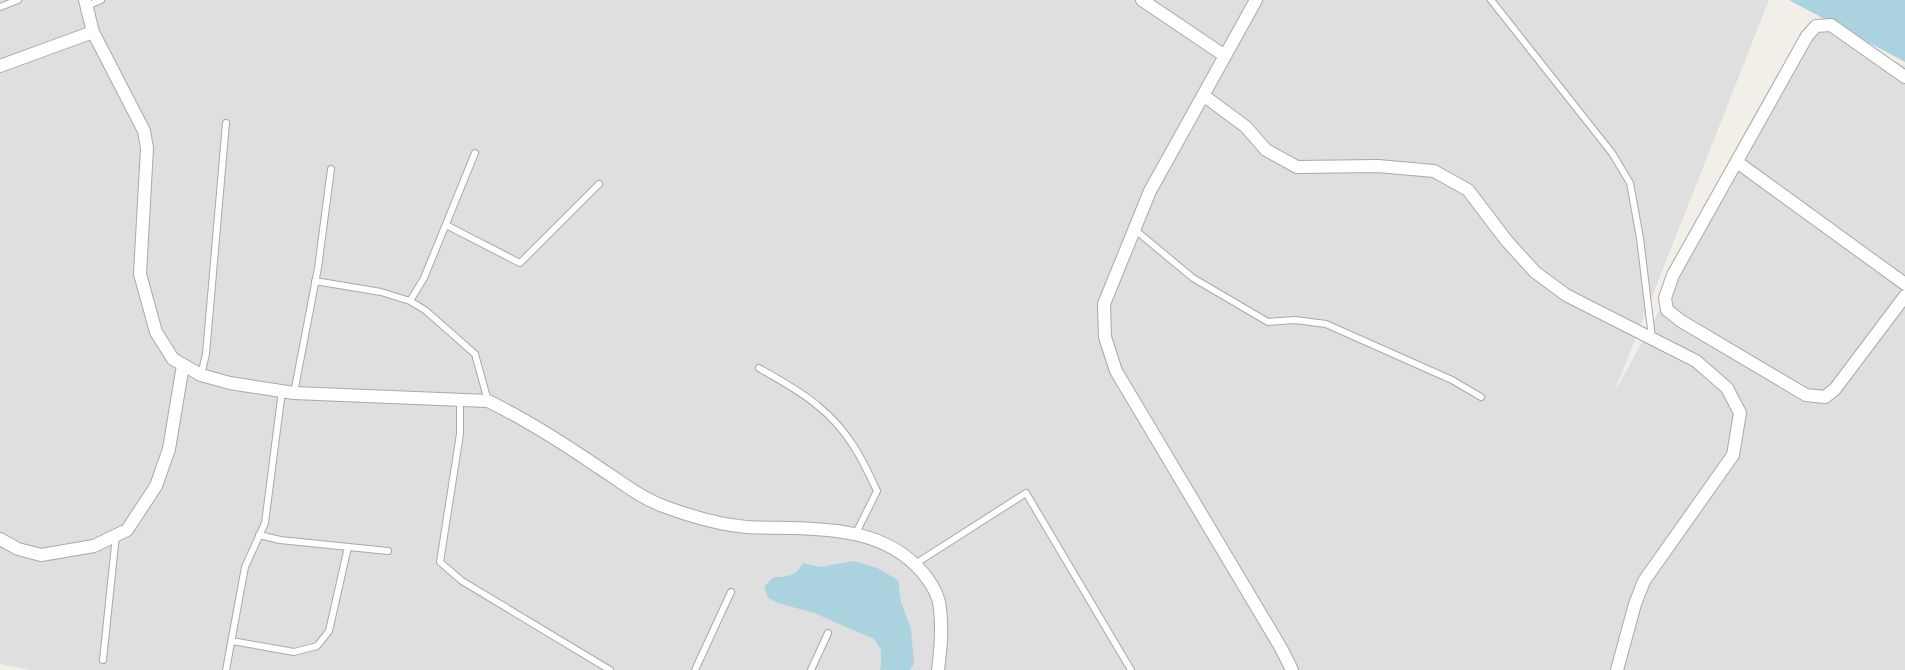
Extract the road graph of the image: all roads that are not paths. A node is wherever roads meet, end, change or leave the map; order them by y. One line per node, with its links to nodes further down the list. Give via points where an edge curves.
1 (18, 0): 7 (lane)
2 (101, 0): 6 (lane)
3 (1142, 0): 9 (street)
4 (1256, 0): 9 (street)
5 (1492, 0): 24 (lane, via 1612,153 1630,183)
6 (86, 3): 8 (street)
7 (0, 7)
8 (93, 32): 10 (street); 25 (street, via 144,131 147,148 140,274 156,332 173,360)
9 (1225, 56): 12 (street)
10 (0, 66)
11 (1905, 76): 15 (street, via 1831,25 1816,26 1807,36)
12 (1203, 95): 19 (street, via 1150,191); 24 (street, via 1246,127 1266,150 1297,167 1378,166 1434,172 1460,185 1468,190 1535,272 1566,295)
13 (226, 123): 27 (lane)
14 (475, 153): 18 (lane)
15 (1736, 162): 21 (street); 22 (street, via 1673,275 1665,298 1667,310 1681,322 1806,395 1825,397 1835,389)
16 (331, 169): 20 (lane)
17 (599, 184): 18 (lane, via 520,263)
18 (446, 225): 23 (lane, via 424,278)
19 (1134, 229): 29 (lane, via 1193,278 1268,322 1295,320 1326,324 1452,380); 49 (street, via 1104,304 1105,337 1116,371)
20 (316, 281): 23 (lane, via 381,292); 28 (lane)
21 (1905, 284)
22 (1905, 296)
23 (410, 301): 31 (lane, via 425,310 475,354)
24 (1652, 338): 50 (street, via 1696,361 1727,388 1740,413 1733,455 1644,581)
25 (183, 365): 27 (street); 33 (street, via 169,449 156,486 127,530)
26 (760, 368): 32 (lane, via 817,404 838,424 859,453 877,491)
27 (202, 375): 28 (street)
28 (288, 392): 30 (street); 34 (lane, via 265,522)
29 (1481, 398)
30 (460, 399): 31 (street); 44 (lane, via 460,434 440,562 462,581)
31 (488, 401): 32 (street, via 517,415 661,506 745,527 787,526)
32 (856, 533): 38 (street, via 892,547)
33 (116, 535): 35 (street, via 94,546 41,555); 42 (lane)
34 (259, 535): 36 (lane); 41 (lane, via 245,567)
35 (0, 540)
36 (348, 547): 37 (lane); 41 (lane, via 329,631 317,646 294,652)
37 (388, 551)
38 (915, 564): 47 (street, via 933,586 939,601 942,629); 48 (lane, via 1026,494)
39 (731, 592): 45 (lane)
40 (828, 633): 46 (lane)
41 (232, 641): 43 (lane)
42 (103, 660)
43 (226, 670)
44 (610, 670)
45 (695, 670)
46 (811, 670)
47 (938, 670)
48 (1130, 670)
49 (1292, 670)
50 (1617, 670)

